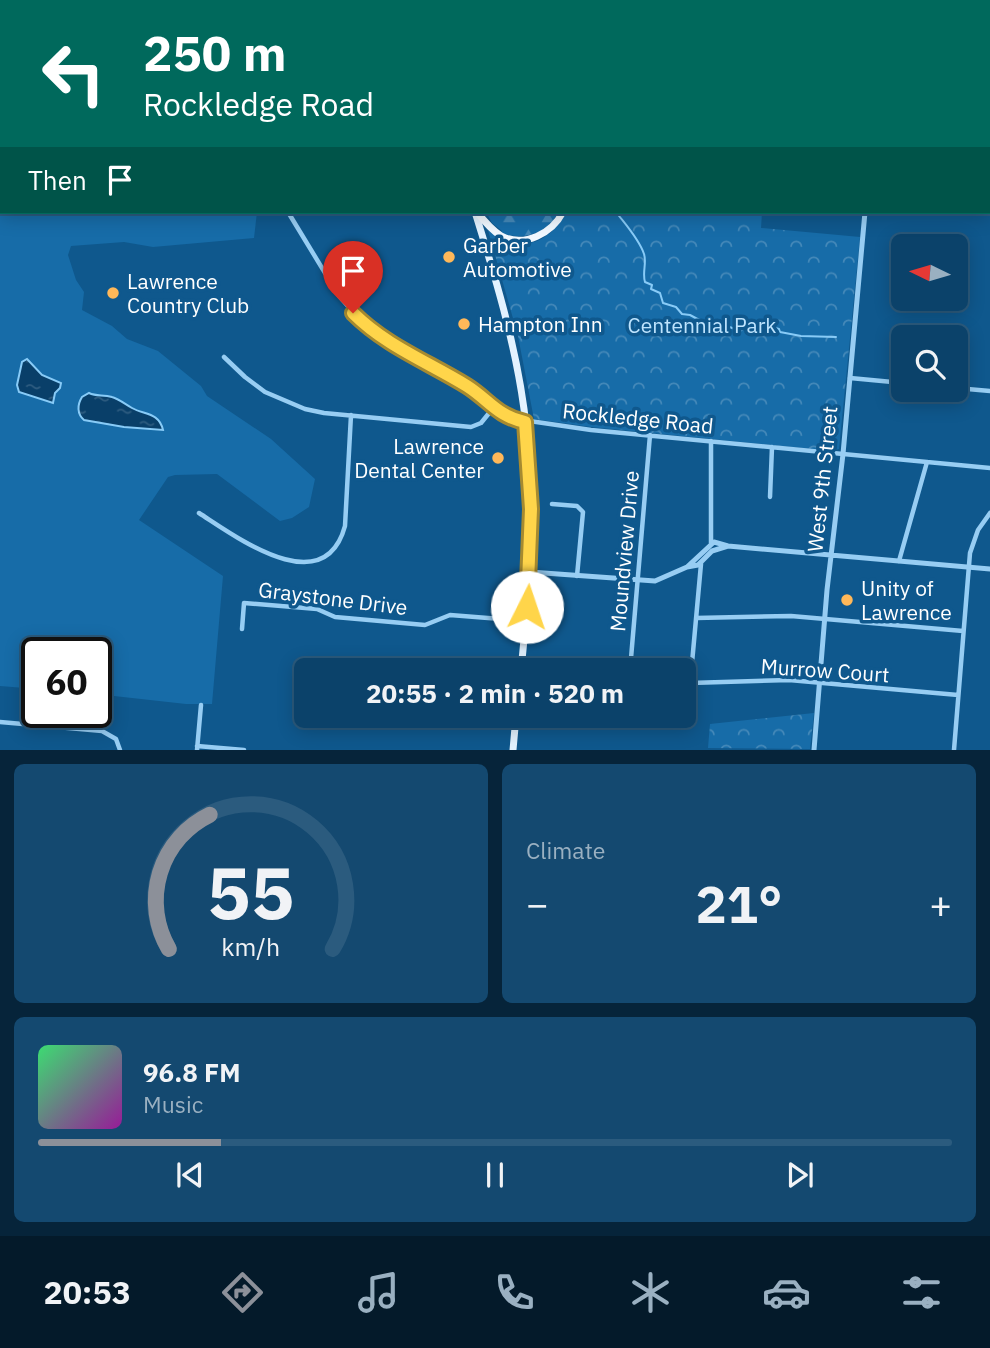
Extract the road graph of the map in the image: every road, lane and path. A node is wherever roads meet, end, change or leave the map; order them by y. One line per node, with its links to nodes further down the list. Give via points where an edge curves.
1 (289, 214): 11 (street, Rockledge Road, via 334,288 361,321)
2 (477, 214): 13 (main road, via 507,323)
3 (478, 214): 4 (highway, via 498,233 521,240 543,234)
4 (563, 214)
5 (865, 214): 7 (street, West 9th Street)
6 (224, 357): 12 (street, via 276,398 305,409)
7 (850, 378): 8 (street); 17 (street, West 9th Street)
8 (891, 382)
9 (968, 389): 10 (street)
10 (990, 391)
11 (494, 407): 12 (street, via 481,423 471,427); 13 (street, Rockledge Road, via 506,417)
12 (351, 415): 22 (street, via 345,526 338,543 327,553 308,561 276,558)
13 (525, 422): 14 (street, Rockledge Road); 32 (main road)
14 (650, 435): 15 (street, Rockledge Road); 34 (street, Moundview Drive)
15 (710, 441): 16 (street, Rockledge Road); 24 (street)
16 (772, 447): 17 (street, Rockledge Road); 20 (street)
17 (843, 454): 18 (street, Rockledge Road); 26 (street, West 9th Street)
18 (927, 462): 19 (street, Rockledge Road); 27 (street)
19 (990, 468)
20 (770, 497)
21 (552, 504): 33 (street, via 577,506 583,512)
22 (199, 513)
23 (990, 513): 30 (street, via 975,538)
24 (711, 543): 25 (street); 29 (street)
25 (728, 546): 26 (street); 28 (street, via 712,551)
26 (831, 555): 27 (street); 36 (street, West 9th Street)
27 (899, 561): 30 (street)
28 (701, 564): 29 (street); 35 (street)
29 (687, 567): 34 (street, via 655,581)
30 (969, 567): 31 (street); 39 (street)
31 (990, 569)
32 (530, 572): 33 (street); 37 (main road)
33 (577, 576): 34 (street)
34 (637, 581): 41 (street, Moundview Drive)
35 (696, 618): 36 (street); 42 (street)
36 (825, 619): 39 (street); 44 (street, West 9th Street)
37 (526, 621): 38 (street, Graystone Drive, via 450,615 425,625 244,603); 40 (main road)
38 (242, 629)
39 (963, 631): 45 (street)
40 (522, 658)
41 (631, 658)
42 (693, 658)
43 (696, 683): 44 (street, Murrow Court)
44 (819, 683): 45 (street, Murrow Court); 53 (street, West 9th Street)
45 (958, 695): 54 (street)
46 (201, 705): 49 (street)
47 (0, 722): 50 (street, via 102,731 116,739)
48 (515, 728): 52 (main road)
49 (197, 748): 51 (street)
50 (120, 750)
51 (244, 750)
52 (513, 750)
53 (814, 750)
54 (954, 750)

